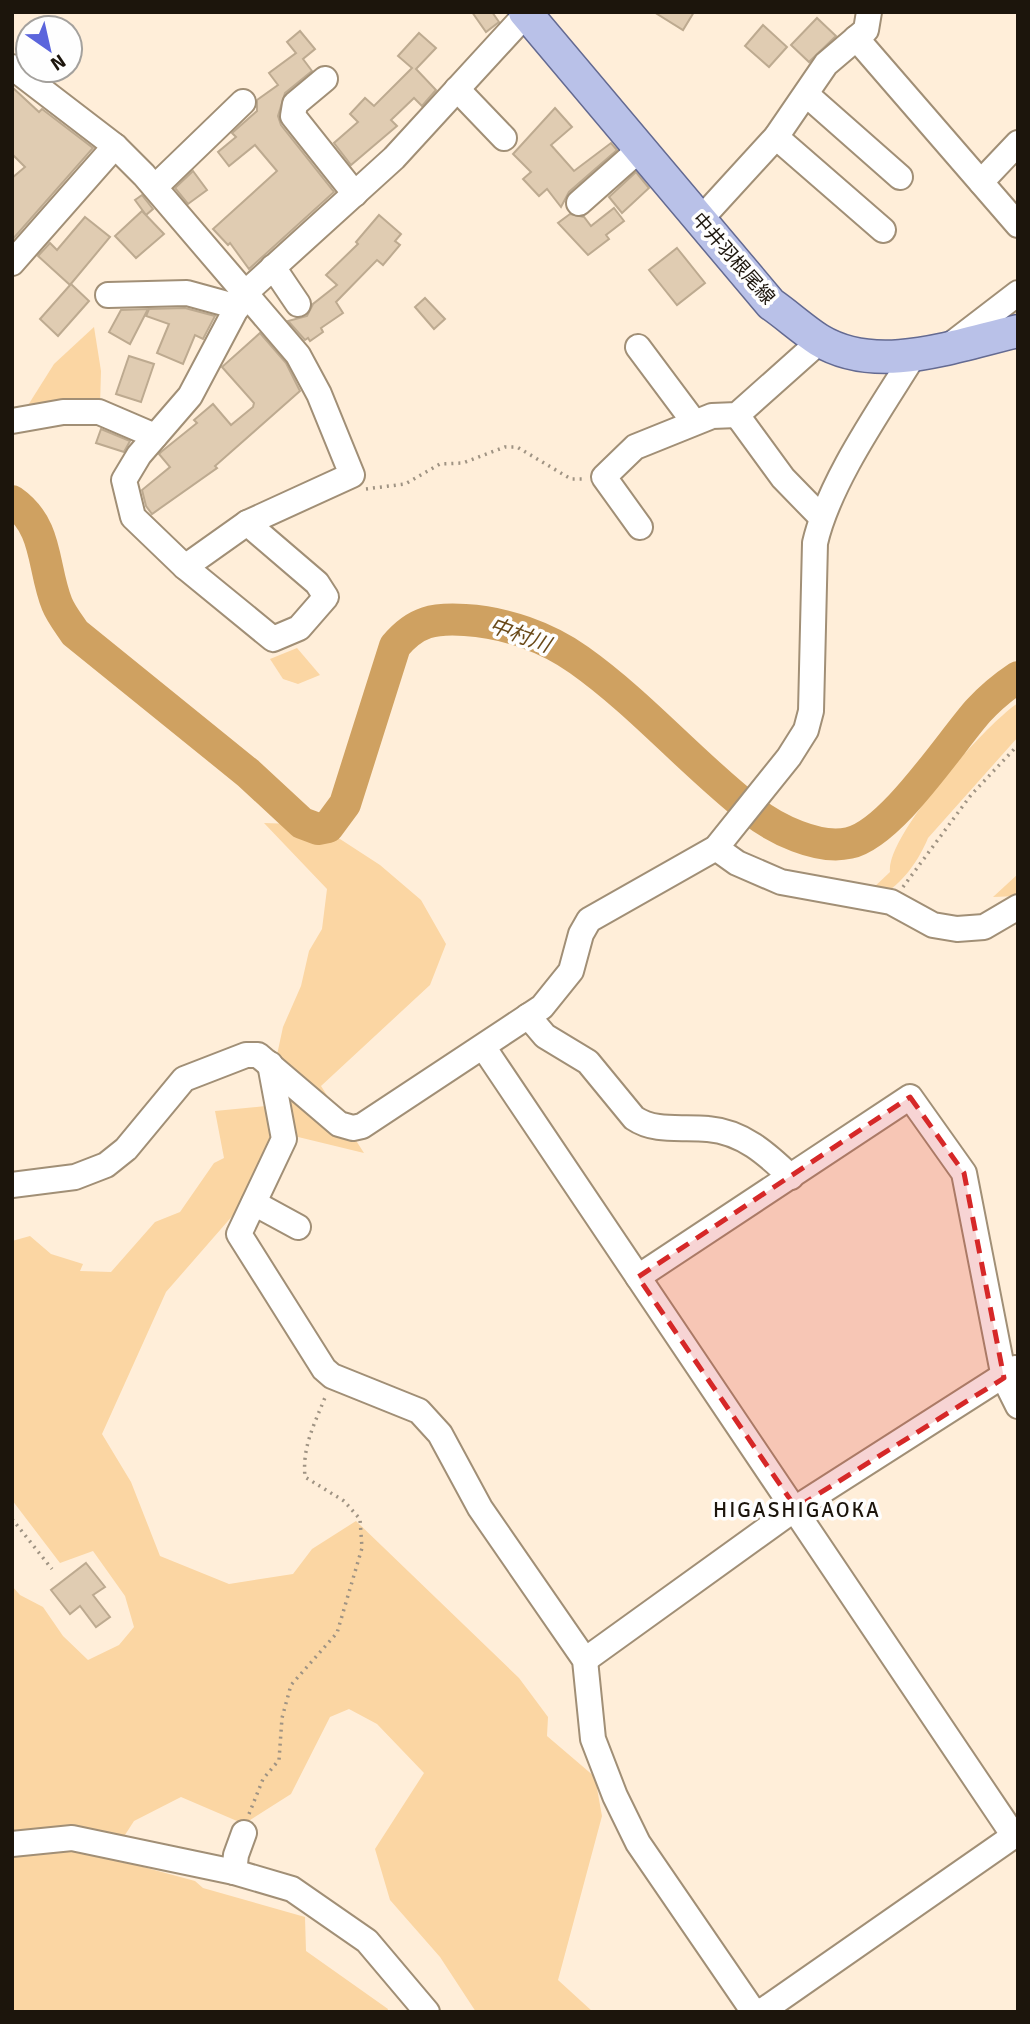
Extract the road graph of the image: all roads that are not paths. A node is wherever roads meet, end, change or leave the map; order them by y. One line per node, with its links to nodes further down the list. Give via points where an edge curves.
1 (869, 12): 3 (street, via 866,30)
2 (527, 13): 6 (street); 13 (main road, 中井羽根尾線)
3 (856, 38): 7 (street, via 826,64); 15 (street)
4 (12, 67): 12 (street)
5 (325, 79): 17 (street, via 295,104 293,116)
6 (457, 89): 10 (street); 17 (street)
7 (807, 95): 9 (street); 14 (street)
8 (243, 102): 16 (street)
9 (776, 136): 19 (street); 21 (street)
10 (504, 138)
11 (1018, 143): 15 (street)
12 (115, 146): 16 (street); 22 (street)
13 (640, 149): 18 (street); 19 (main road, 中井羽根尾線)
14 (901, 177)
15 (981, 182): 20 (street)
16 (155, 187): 26 (street)
17 (355, 194): 23 (street)
18 (579, 203)
19 (700, 220): 29 (main road, 中井羽根尾線, via 771,304)
20 (1018, 225)
21 (883, 230)
22 (12, 263)
23 (273, 267): 26 (street); 27 (street)
24 (1018, 293): 31 (street)
25 (108, 295): 26 (street, via 187,293)
26 (241, 300): 36 (street, via 190,396); 38 (street, via 298,355 352,475)
27 (298, 304)
28 (1018, 331): 31 (main road, 中井羽根尾線)
29 (820, 341): 32 (main road, 中井羽根尾線, via 863,356); 33 (street)
30 (638, 347): 35 (street)
31 (947, 347): 32 (main road, 中井羽根尾線)
32 (914, 355): 37 (street)
33 (737, 415): 35 (street); 37 (street, via 783,478)
34 (12, 421): 36 (street, via 63,412 99,412)
35 (694, 422): 39 (street, via 635,447 604,477)
36 (155, 436): 40 (street, via 124,480 133,517)
37 (821, 517): 41 (street, via 812,581 811,711 799,743)
38 (247, 523): 40 (street); 40 (street, via 317,583 326,597 299,628 273,639)
39 (640, 527)
40 (185, 567)
41 (721, 844): 42 (street, via 737,863 781,882 891,902 933,925 984,927); 43 (street, via 589,920 571,971 542,1007)
42 (1018, 907)
43 (528, 1016): 44 (street); 46 (street, via 545,1036 588,1062 644,1124 711,1129 756,1144)
44 (484, 1048): 45 (street, via 377,1118 353,1128 339,1124); 50 (street)
45 (270, 1064): 47 (street, via 258,1055 246,1055 198,1072 173,1088 148,1124 106,1164 75,1177); 48 (street, via 284,1139)
46 (791, 1177): 50 (street); 51 (street, via 909,1097 964,1173)
47 (12, 1185)
48 (254, 1203): 49 (street); 54 (street, via 239,1234 321,1365 332,1376 419,1411 434,1427 455,1456 480,1508)
49 (298, 1228)
50 (638, 1277): 53 (street)
51 (1011, 1372): 52 (street); 53 (street)
52 (1018, 1406)
53 (796, 1508): 54 (street); 56 (street)
54 (585, 1660): 60 (street, via 593,1739 638,1843 751,2008)
55 (244, 1833): 58 (street)
56 (1016, 1835): 60 (street)
57 (12, 1844): 58 (street, via 72,1838)
58 (234, 1872): 59 (street, via 292,1889 347,1925 367,1941)
59 (427, 2012)
60 (761, 2012)

